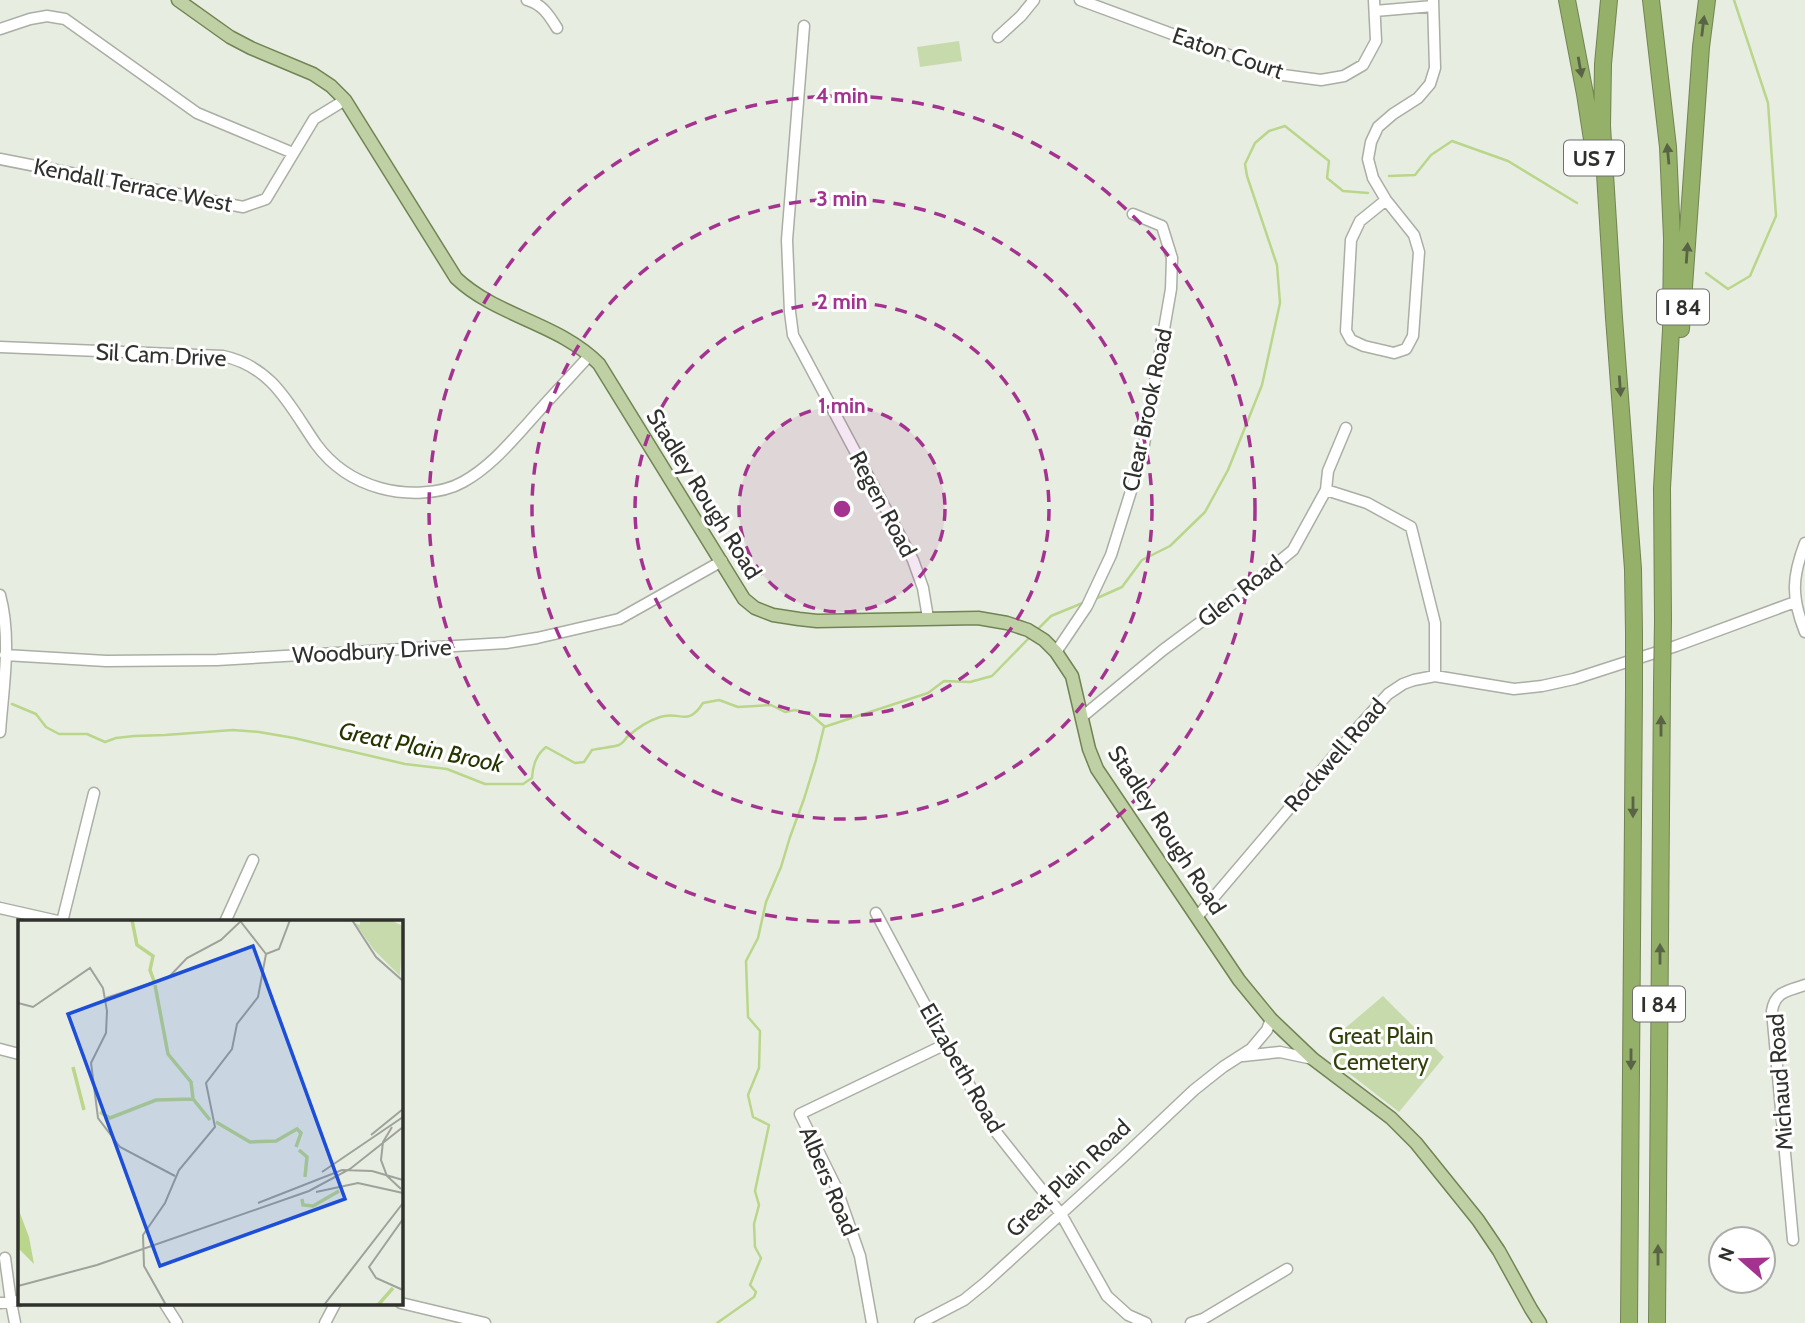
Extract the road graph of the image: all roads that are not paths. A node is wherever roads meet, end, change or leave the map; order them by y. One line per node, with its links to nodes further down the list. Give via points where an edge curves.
1 (178, 0): 15 (main road, Stadley Rough Road, via 230,37 313,74)
2 (527, 0): 12 (street, via 546,11)
3 (1034, 0): 14 (street)
4 (1080, 0): 10 (street, Eaton Court, via 1283,75 1321,80 1344,76 1363,65 1376,41)
5 (1567, 0): 20 (highway, US 7, one-way to 20, via 1587,104)
6 (1609, 0): 20 (highway, I 84, via 1602,119)
7 (1651, 0): 29 (highway, one-way to 7, via 1662,478 1672,309 1672,208)
8 (1707, 0): 29 (highway, I 84, one-way to 8)
9 (1433, 3): 10 (street, Eaton Court); 18 (street, via 1435,68 1430,84 1378,127 1371,142 1368,159 1373,178)
10 (1375, 6)
11 (804, 26): 30 (street, Regen Road, via 787,240 793,335 913,560)
12 (557, 27)
13 (0, 29): 16 (street, via 47,16 65,19 198,113)
14 (998, 37)
15 (345, 100): 16 (street, via 314,119); 22 (main road, Stadley Rough Road, via 456,278 479,296)
16 (293, 153): 17 (street, Kendall Terrace West, via 266,199 243,207)
17 (0, 159)
18 (1387, 200): 18 (street, via 1360,221 1351,240 1346,331 1351,340 1364,346 1394,353 1406,349 1413,336 1419,252 1414,235)
19 (1133, 214): 32 (street, Clear Brook Road, via 1162,226 1172,258 1171,289 1142,456 1111,555 1087,606)
20 (1614, 318): 69 (highway, I 84, one-way to 69, bridge, via 1634,632)
21 (0, 346): 22 (street, Sil Cam Drive, via 239,359 269,379 335,464 363,483 395,493 427,493 462,483 496,458)
22 (590, 355): 26 (main road, Stadley Rough Road)
23 (1346, 428): 24 (street, Glen Road, via 1328,471)
24 (1326, 490): 34 (street, via 1367,503 1411,527 1435,622); 35 (street, Glen Road, via 1293,550)
25 (1805, 543): 28 (street, via 1795,581)
26 (722, 561): 30 (main road, Stadley Rough Road, via 744,598 774,615 817,621); 33 (street, Woodbury Drive, via 619,619 506,643 217,660 106,661)
27 (0, 595): 33 (street)
28 (1795, 602): 31 (street); 34 (street, Rockwell Road, via 1676,646 1542,686 1514,689)
29 (1663, 617): 70 (highway, I 84, one-way to 29, bridge)
30 (928, 618): 32 (main road, Stadley Rough Road, via 1007,623 1033,633)
31 (1805, 632)
32 (1056, 652): 35 (main road, Stadley Rough Road, via 1072,676)
33 (5, 655): 36 (street)
34 (1435, 676): 41 (street, Rockwell Road, via 1403,684 1388,694)
35 (1082, 717): 41 (main road, Stadley Rough Road, via 1097,769)
36 (0, 732)
37 (94, 793): 43 (street)
38 (253, 860): 44 (street)
39 (0, 908): 42 (street)
40 (876, 913): 47 (street, Elizabeth Road)
41 (1197, 917): 46 (main road, Stadley Rough Road)
42 (53, 920)
43 (62, 920)
44 (226, 920)
45 (1805, 985): 53 (street, Michaud Road, via 1779,995 1772,1011)
46 (1270, 1019): 50 (street, Great Plain Road, via 1267,1030); 51 (main road, Great Plain Road)
47 (946, 1044): 52 (street, Elizabeth Road, via 996,1132); 64 (street, Albers Road, via 800,1114 835,1187 860,1256)
48 (0, 1049): 49 (street)
49 (18, 1054)
50 (1240, 1057): 51 (street, Great Plain Road, via 1280,1052); 52 (street, Great Plain Road, via 1194,1090)
51 (1313, 1059): 68 (main road, Great Plain Road, via 1391,1118 1416,1143 1478,1220)
52 (1061, 1214): 65 (street, Great Plain Road, via 964,1300); 66 (street, Elizabeth Road, via 1107,1296 1128,1315)
53 (1793, 1240)
54 (5, 1258): 56 (street)
55 (1287, 1269): 67 (street)
56 (10, 1302): 60 (street)
57 (402, 1303): 63 (street)
58 (165, 1306): 61 (street)
59 (334, 1306): 62 (street)
60 (15, 1323)
61 (177, 1323)
62 (325, 1323)
63 (485, 1323)
64 (872, 1323)
65 (920, 1323)
66 (1146, 1323)
67 (1191, 1323)
68 (1541, 1323)
69 (1629, 1323)
70 (1657, 1323)

